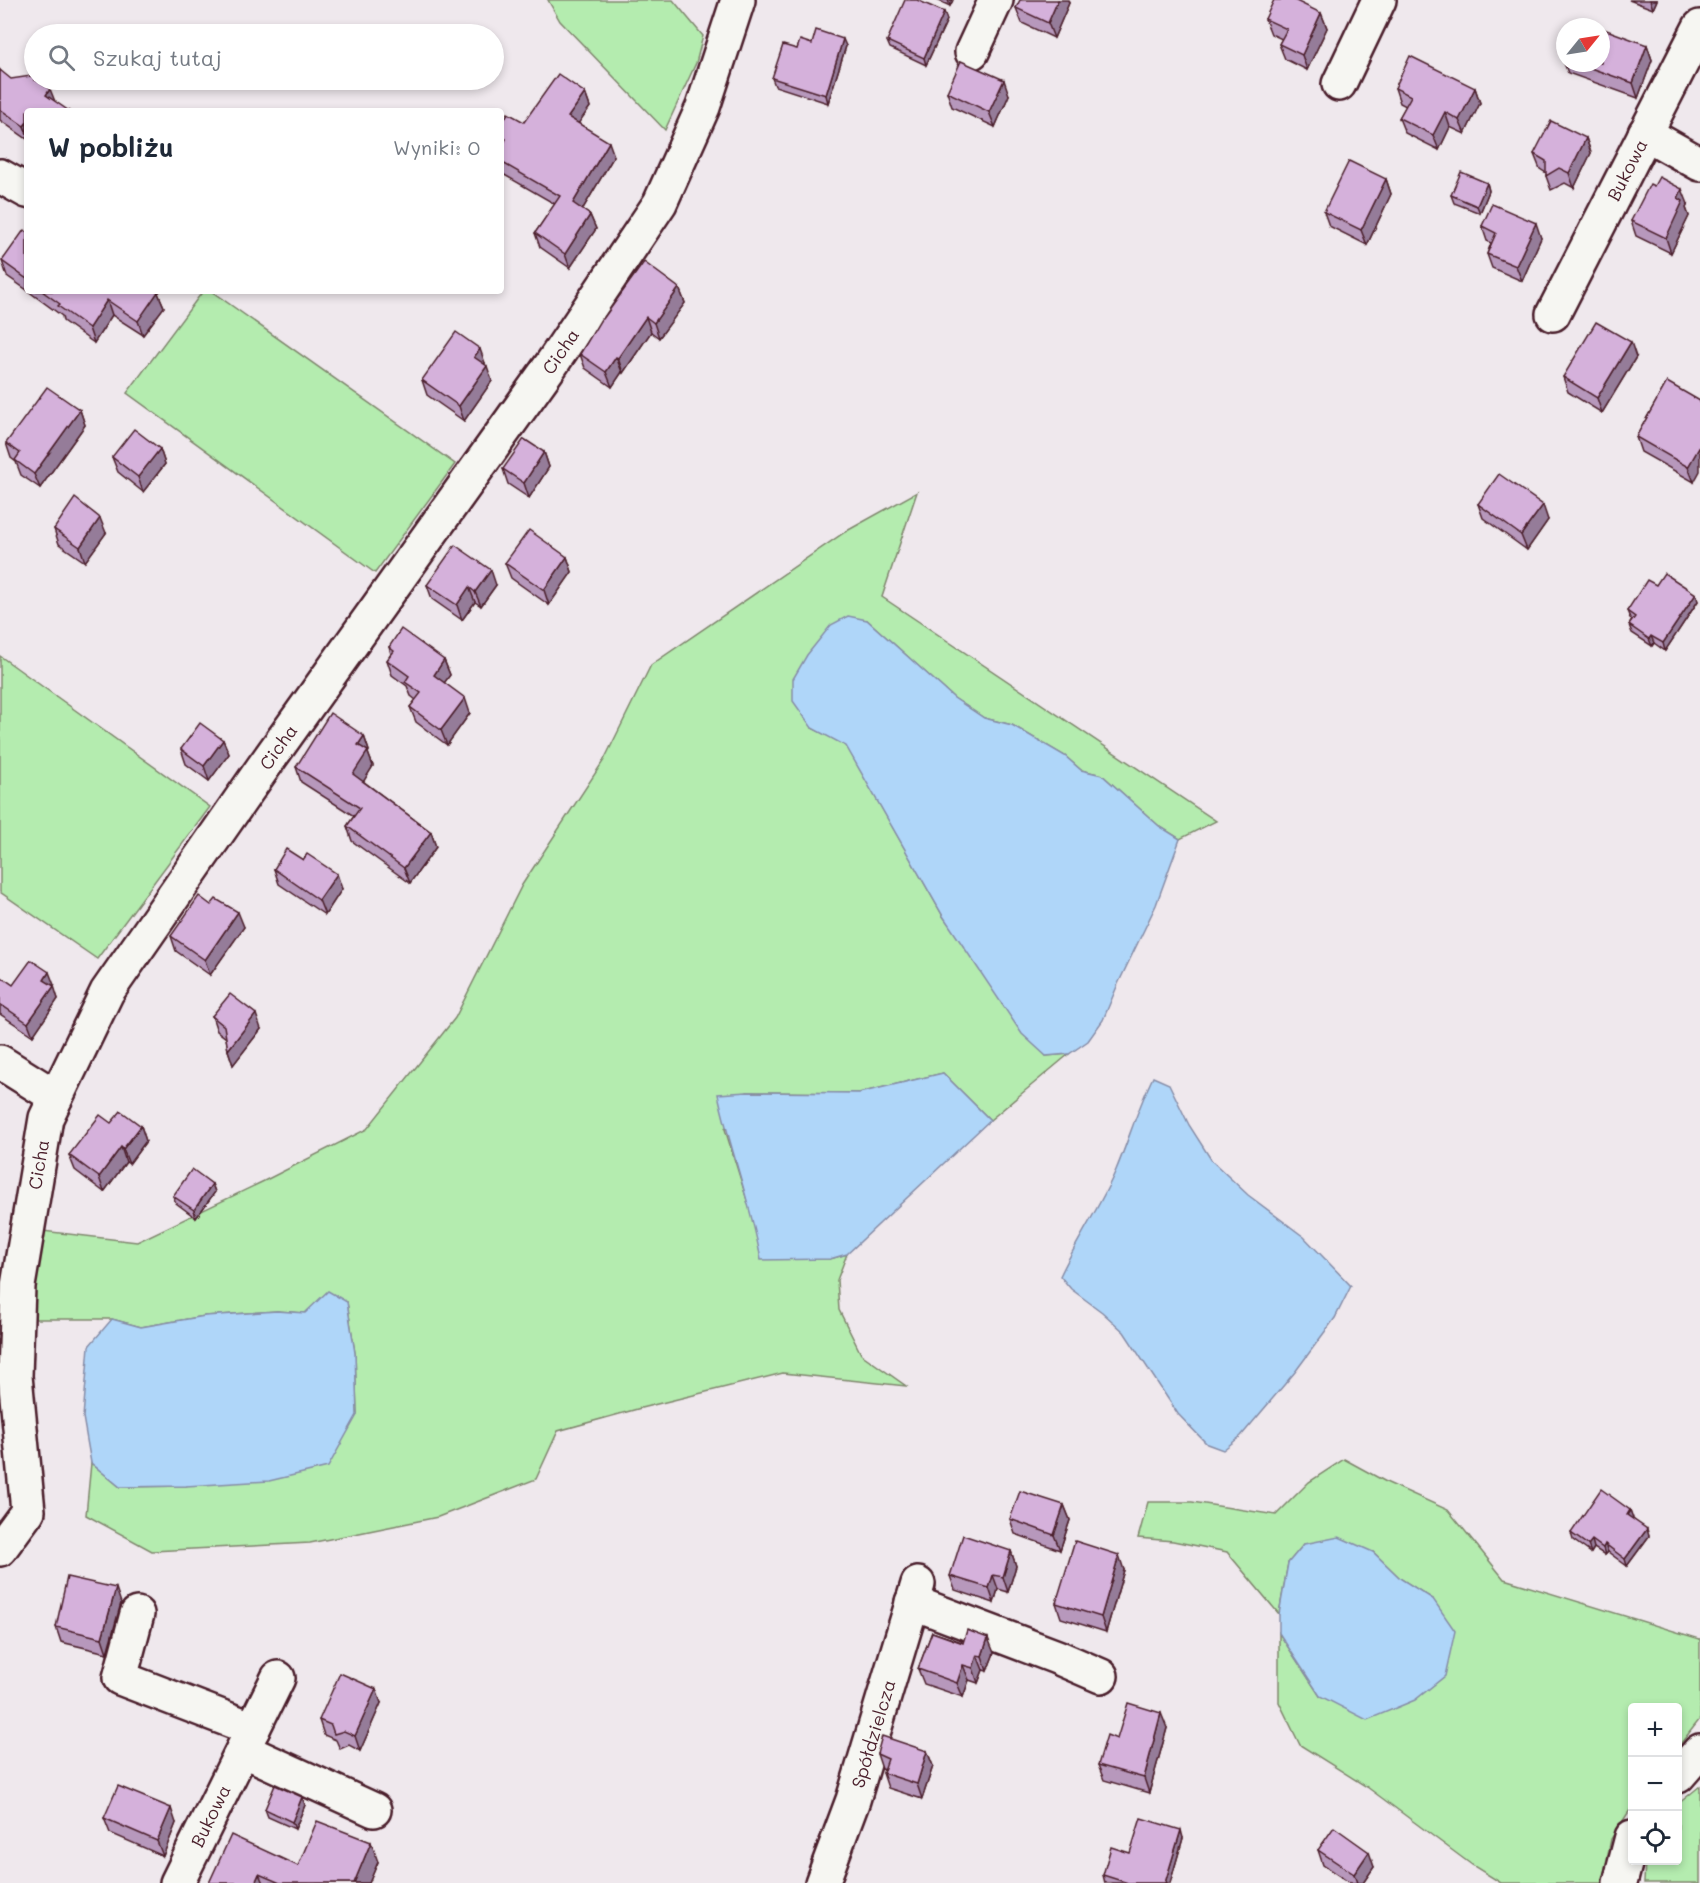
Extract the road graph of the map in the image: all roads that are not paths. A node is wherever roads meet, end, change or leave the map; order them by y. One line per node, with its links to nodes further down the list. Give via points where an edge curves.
1 (738, 0): 13 (street, Cicha, via 703,107 660,203 551,365 107,992)
2 (996, 0): 5 (street)
3 (1379, 0): 6 (street)
4 (1700, 27): 7 (street, Bukowa)
5 (972, 52)
6 (1339, 84)
7 (1645, 133): 8 (street); 11 (street, Bukowa)
8 (1700, 164)
9 (0, 177): 10 (street)
10 (24, 189)
11 (1553, 314)
12 (0, 1062): 13 (street)
13 (56, 1096): 14 (street, Cicha, via 46,1118 18,1286 15,1376 28,1511)
14 (0, 1549)
15 (137, 1614): 18 (street, via 120,1678)
16 (1101, 1676): 24 (street, Spółdzielcza, via 915,1593 853,1800)
17 (278, 1678): 18 (street, Bukowa)
18 (248, 1740): 21 (street); 23 (street, Bukowa)
19 (1700, 1751): 20 (street)
20 (1682, 1771)
21 (374, 1810)
22 (1628, 1852): 25 (street)
23 (177, 1883)
24 (822, 1883)
25 (1620, 1883)

